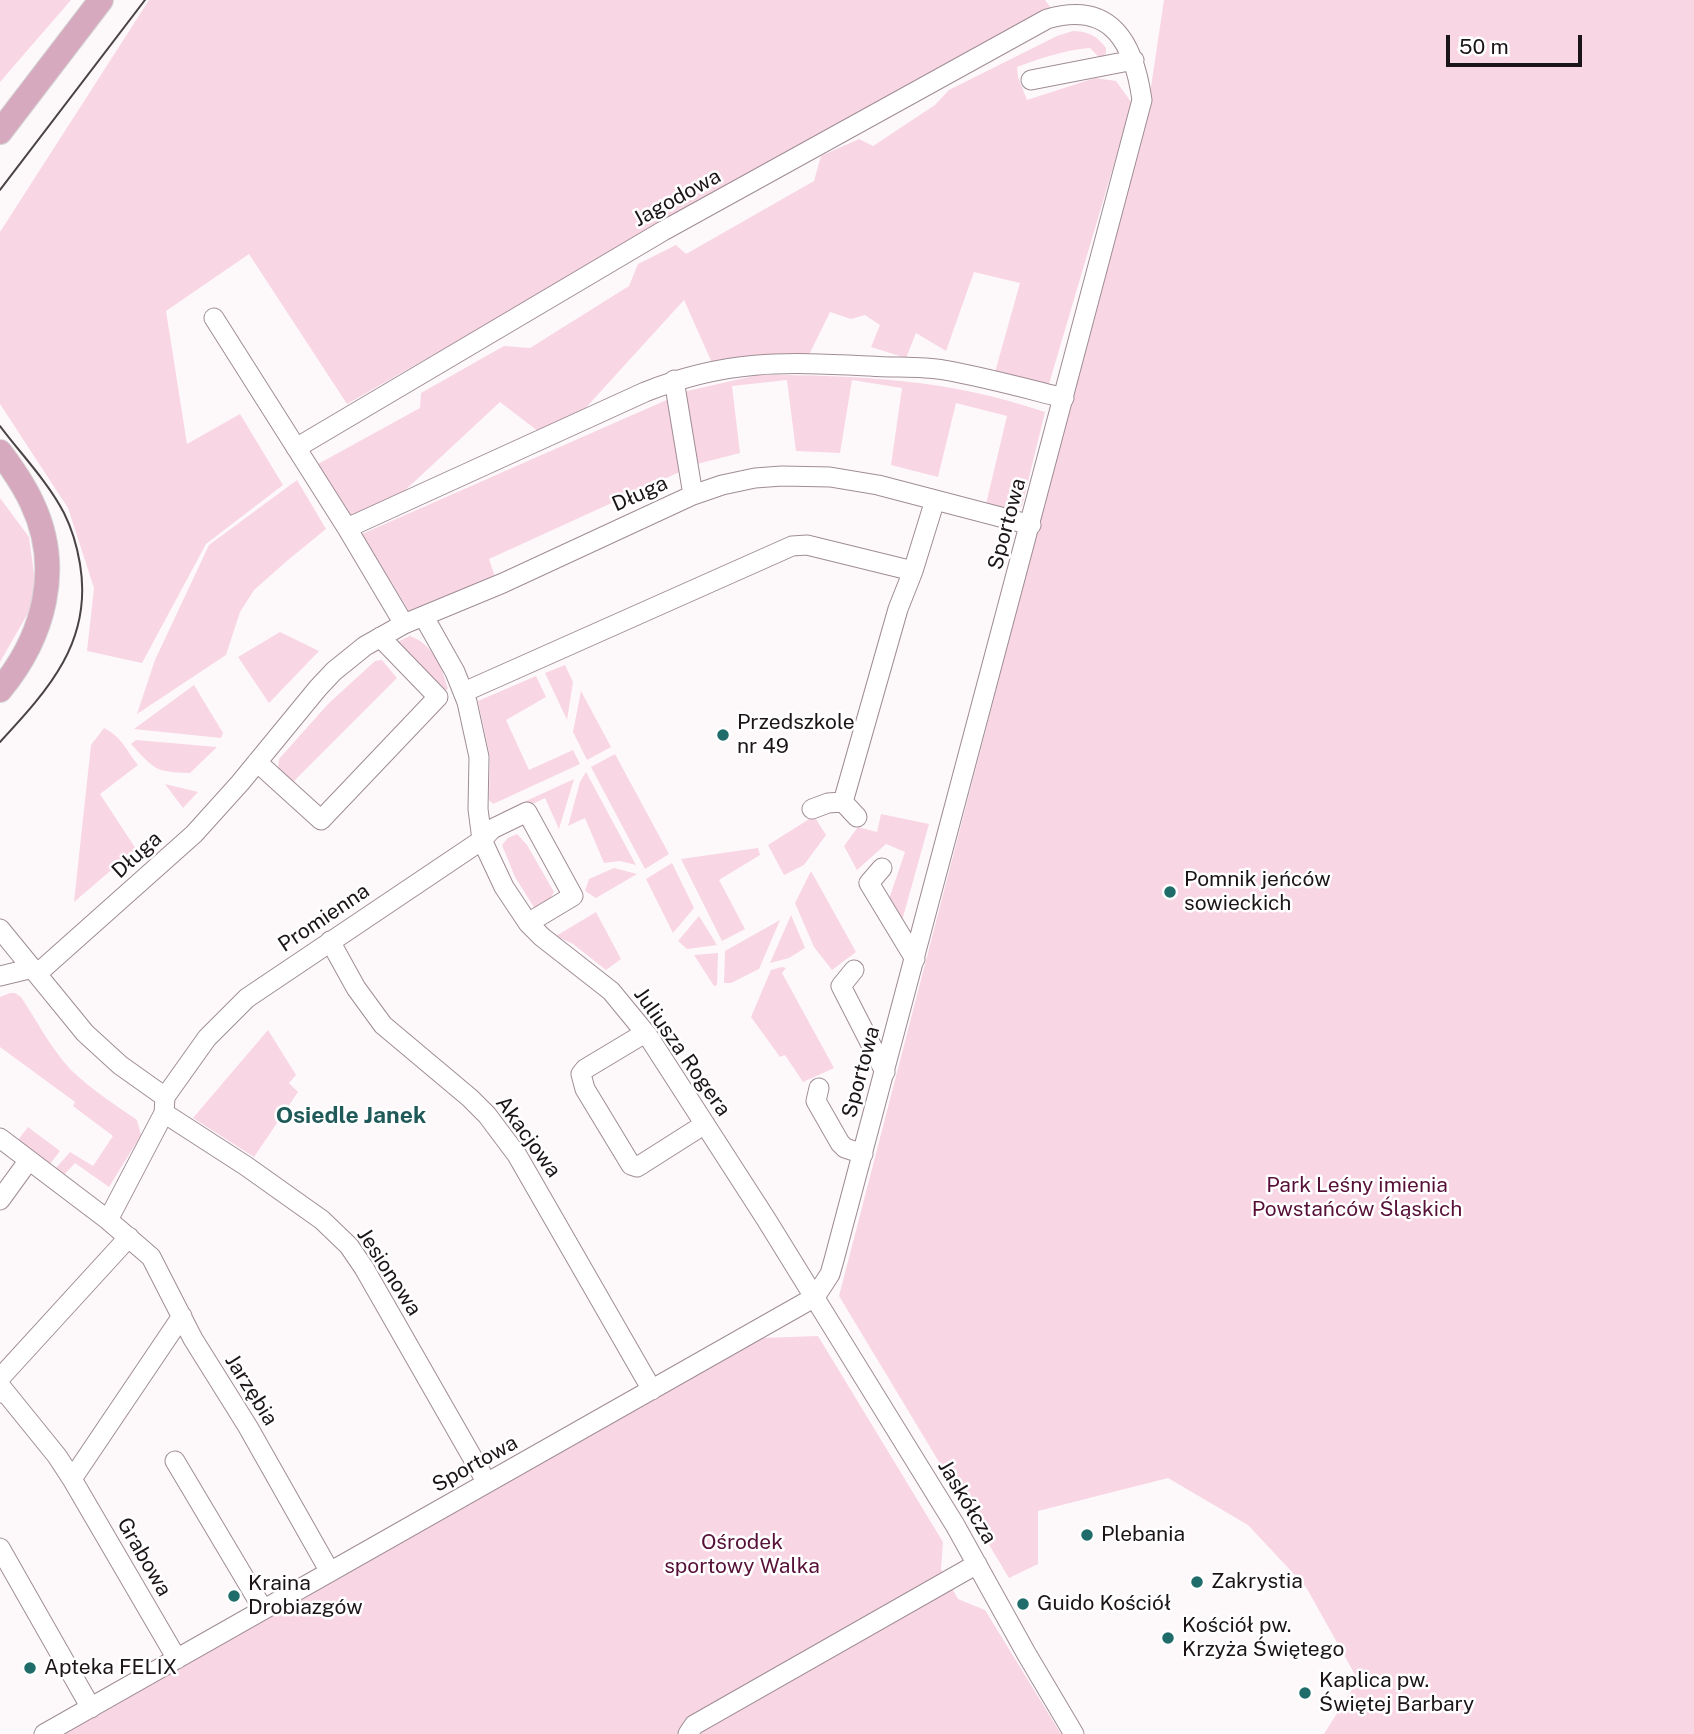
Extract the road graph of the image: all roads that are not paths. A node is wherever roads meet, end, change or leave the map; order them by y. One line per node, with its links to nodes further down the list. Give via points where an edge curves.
1 (101, 0): 6 (main road)
2 (1064, 6): 3 (street, Jagodowa); 10 (street, Jagodowa, via 663,231)
3 (1091, 14): 4 (street, Sportowa, via 1119,34)
4 (1134, 60): 5 (street); 9 (street, Sportowa, via 1142,100)
5 (1031, 80)
6 (0, 132)
7 (214, 318): 10 (street)
8 (674, 380): 9 (street, via 739,366 800,362 943,370); 12 (street); 15 (street)
9 (1063, 398): 14 (street, Sportowa)
10 (296, 448): 15 (street)
11 (0, 452): 20 (main road, via 32,503 47,554 40,622 30,647)
12 (693, 495): 13 (street, Długa, via 755,478 806,476 854,480); 17 (street, Długa)
13 (935, 500): 14 (street, Długa); 16 (street)
14 (1031, 525): 31 (street, Sportowa)
15 (347, 528): 18 (street)
16 (913, 572): 21 (street, via 807,545 792,546); 23 (street, via 898,609)
17 (424, 617): 18 (street, Długa); 21 (street, Juliusza Rogera)
18 (404, 624): 19 (street, Długa)
19 (380, 637): 22 (street, Długa, via 334,671); 22 (street, via 438,697 321,820)
20 (0, 690)
21 (464, 692): 26 (street, Juliusza Rogera, via 479,757)
22 (257, 762): 32 (street, Długa, via 194,834)
23 (843, 802): 24 (street); 25 (street)
24 (813, 809)
25 (857, 817)
26 (482, 840): 28 (street, Juliusza Rogera, via 504,887); 28 (street, Promienna, via 527,813 573,895); 30 (street, Promienna)
27 (882, 868): 31 (street, via 869,883)
28 (528, 923): 35 (street, Juliusza Rogera, via 611,991)
29 (0, 929): 32 (street, Jesionowa)
30 (330, 942): 38 (street, Promienna, via 237,1008 207,1038); 49 (street, Akacjowa, via 383,1025 470,1098 517,1155)
31 (915, 959): 36 (street, Sportowa)
32 (35, 970): 34 (street); 38 (street, Jesionowa, via 85,1033)
33 (854, 970): 36 (street, via 841,986)
34 (0, 976)
35 (645, 1033): 39 (street, Juliusza Rogera); 39 (street, via 581,1074 585,1089 631,1165 642,1164)
36 (885, 1072): 41 (street, Sportowa)
37 (819, 1088): 41 (street, via 816,1101 839,1143)
38 (165, 1105): 44 (street, Promienna); 52 (street, Jesionowa, via 349,1245)
39 (705, 1124): 46 (street, Juliusza Rogera)
40 (0, 1138): 42 (street, Jarzębia)
41 (863, 1154): 46 (street, Sportowa, via 830,1274)
42 (29, 1160): 43 (street); 44 (street, Jarzębia)
43 (0, 1200)
44 (108, 1220): 45 (street, Jarzębia)
45 (129, 1237): 47 (street, Jarzębia, via 151,1257); 48 (street)
46 (815, 1297): 49 (street, Sportowa); 54 (street, Jaskółcza)
47 (182, 1316): 51 (street); 55 (street, Jarzębia)
48 (0, 1386): 51 (street, Grabowa)
49 (652, 1390): 52 (street, Sportowa)
50 (175, 1461): 56 (street)
51 (72, 1479): 57 (street, Grabowa)
52 (486, 1483): 55 (street, Sportowa)
53 (0, 1548): 58 (street)
54 (977, 1564): 60 (street, via 694,1725); 61 (street, Jaskółcza)
55 (330, 1572): 56 (street, Sportowa)
56 (264, 1609): 57 (street, Sportowa)
57 (177, 1659): 58 (street, Sportowa)
58 (91, 1708): 59 (street, Sportowa)
59 (44, 1734)
60 (688, 1734)
61 (1074, 1734)

